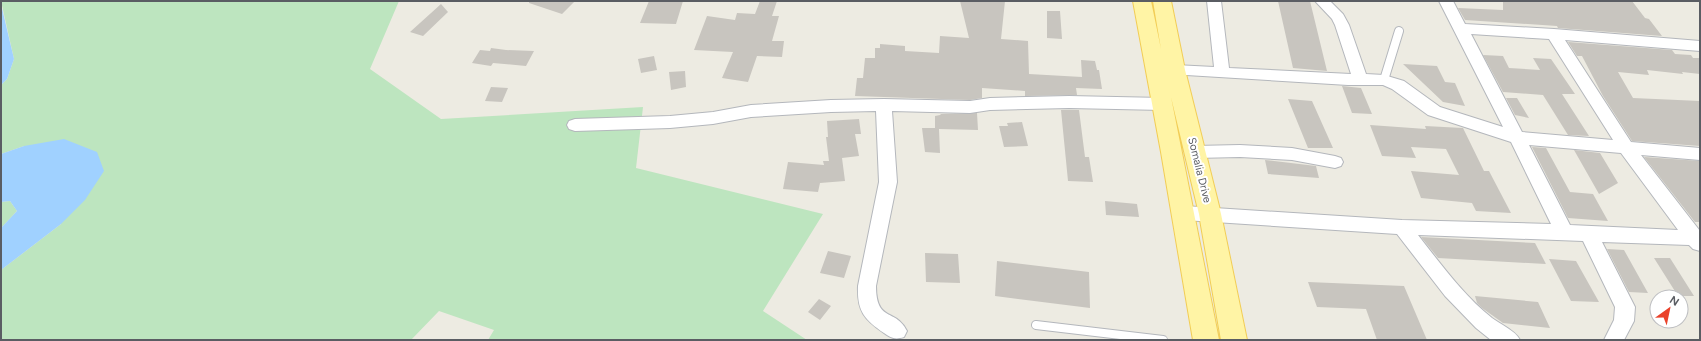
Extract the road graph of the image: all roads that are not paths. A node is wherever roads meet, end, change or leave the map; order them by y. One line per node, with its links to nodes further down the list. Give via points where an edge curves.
1 (1142, 1): 14 (main road, Somalia Drive)
2 (1162, 1): 10 (main road, Somalia Drive)
3 (1214, 1): 11 (street)
4 (1322, 1): 12 (street, via 1338,17 1342,25)
5 (1446, 1): 6 (street)
6 (1460, 29): 8 (street); 17 (street)
7 (1399, 31): 13 (lane)
8 (1554, 34): 9 (street); 18 (street)
9 (1700, 46)
10 (1175, 70): 11 (street); 19 (main road, Somalia Drive)
11 (1222, 73): 12 (street)
12 (1360, 79): 13 (street)
13 (1384, 80): 17 (street, via 1398,85 1434,111)
14 (1163, 104): 15 (street, via 1069,102 970,107); 22 (main road, Somalia Drive)
15 (884, 105): 16 (street, via 752,111 670,122); 29 (street, via 888,182 866,301 872,313)
16 (575, 125)
17 (1517, 138): 18 (street); 25 (street)
18 (1626, 148): 20 (street); 27 (street)
19 (1195, 152): 21 (street, via 1292,154); 23 (main road, Somalia Drive)
20 (1700, 154)
21 (1336, 162)
22 (1184, 213): 23 (street); 31 (main road, Somalia Drive)
23 (1210, 214): 24 (street); 32 (main road, Somalia Drive)
24 (1402, 227): 25 (street); 33 (street, via 1426,261 1484,323 1503,338)
25 (1564, 232): 26 (street)
26 (1589, 234): 27 (street); 34 (street, via 1625,307 1624,321)
27 (1698, 241)
28 (1036, 325): 30 (lane)
29 (897, 331)
30 (1163, 340)
31 (1206, 340)
32 (1234, 340)
33 (1510, 340)
34 (1614, 340)

